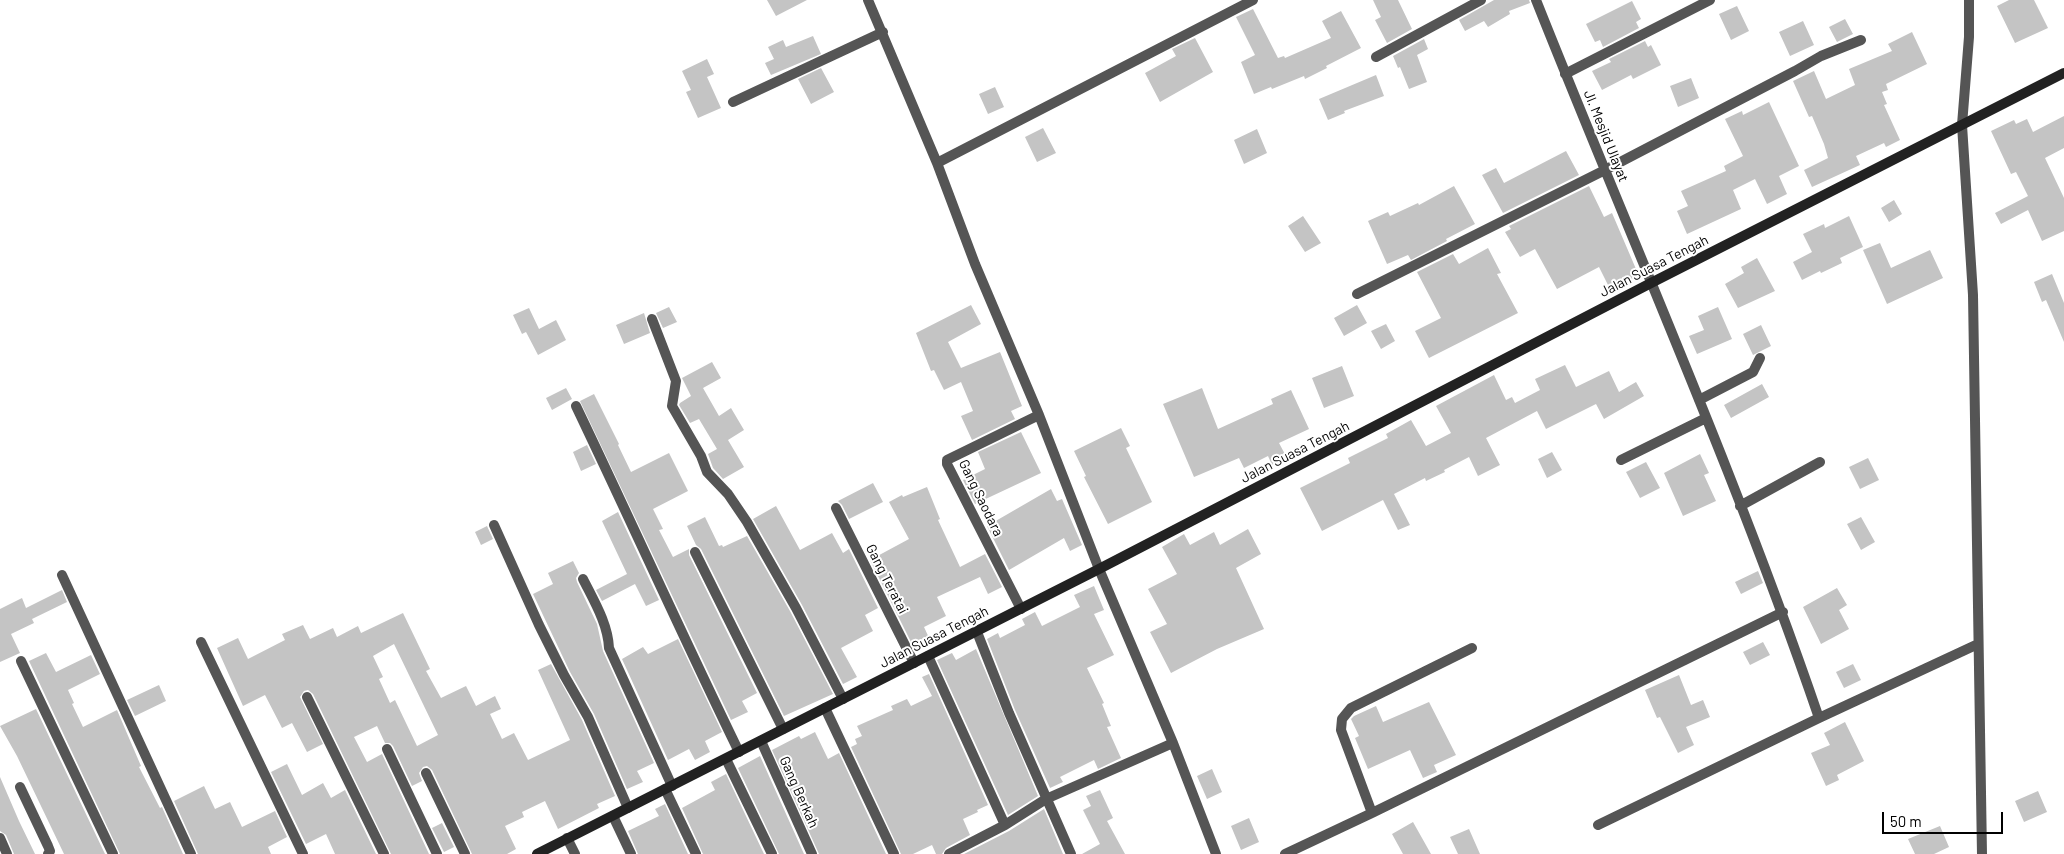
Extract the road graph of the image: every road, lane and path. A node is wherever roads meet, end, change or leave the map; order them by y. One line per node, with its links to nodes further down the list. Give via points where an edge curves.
1 (868, 0): 7 (street)
2 (1253, 0): 14 (street)
3 (1481, 0): 9 (street)
4 (1536, 0): 11 (street, Jl. Mesjid Ulayat)
5 (1710, 0): 11 (street)
6 (1969, 0): 13 (street)
7 (883, 32): 12 (street); 14 (street)
8 (1861, 40): 15 (street, via 1806,63)
9 (1376, 57)
10 (2064, 73): 13 (street, Jalan Suasa Tengah)
11 (1565, 74): 15 (street, Jl. Mesjid Ulayat)
12 (733, 102)
13 (1962, 125): 16 (street, Jalan Suasa Tengah); 37 (street, via 1973,295)
14 (937, 163): 22 (street)
15 (1605, 170): 16 (street, Jl. Mesjid Ulayat); 17 (street)
16 (1651, 283): 20 (street, Jl. Mesjid Ulayat); 30 (street, Jalan Suasa Tengah)
17 (1357, 294)
18 (652, 320): 43 (street, via 676,381 672,406 707,472 728,494 747,522)
19 (1760, 358): 20 (street, via 1753,372)
20 (1699, 400): 23 (street, Jl. Mesjid Ulayat)
21 (576, 406): 50 (street)
22 (1037, 416): 30 (street); 33 (street, Gang Saodara, via 947,460)
23 (1706, 418): 24 (street); 26 (street, Jl. Mesjid Ulayat)
24 (1621, 460)
25 (1820, 462): 26 (street)
26 (1740, 506): 34 (street, Jl. Mesjid Ulayat)
27 (836, 508): 41 (street, Gang Teratai)
28 (494, 526): 56 (street, via 543,633 588,717)
29 (695, 552): 46 (street)
30 (1099, 569): 33 (street, Jalan Suasa Tengah); 48 (street)
31 (62, 575): 67 (street)
32 (583, 579): 54 (street, via 599,611 612,656)
33 (1021, 609): 35 (street, Jalan Suasa Tengah)
34 (1783, 612): 45 (street, Jl. Mesjid Ulayat); 57 (street)
35 (976, 632): 39 (street, Jalan Suasa Tengah); 55 (street)
36 (201, 642): 68 (street)
37 (1978, 644): 45 (street); 82 (street)
38 (1472, 648): 57 (street, via 1351,708 1342,719 1341,730)
39 (928, 656): 41 (street, Jalan Suasa Tengah); 59 (street)
40 (21, 661): 66 (street)
41 (914, 663): 43 (street, Jalan Suasa Tengah)
42 (307, 697): 69 (street)
43 (843, 699): 44 (street, Jalan Suasa Tengah)
44 (825, 708): 46 (street, Jalan Suasa Tengah); 78 (street)
45 (1819, 718): 60 (street)
46 (783, 729): 47 (street, Jalan Suasa Tengah)
47 (761, 741): 50 (street, Jalan Suasa Tengah); 77 (street, Gang Berkah)
48 (1173, 743): 55 (street); 80 (street)
49 (387, 749): 70 (street)
50 (739, 752): 51 (street, Jalan Suasa Tengah)
51 (726, 759): 54 (street, Jalan Suasa Tengah); 76 (street)
52 (426, 773): 71 (street)
53 (20, 787): 65 (street, via 48,846)
54 (668, 788): 56 (street, Jalan Suasa Tengah); 75 (street)
55 (1046, 799): 59 (street); 79 (street)
56 (628, 808): 58 (street, Jalan Suasa Tengah)
57 (1372, 813): 81 (street)
58 (612, 816): 62 (street, Jalan Suasa Tengah); 74 (street)
59 (1004, 825): 63 (street)
60 (1598, 825)
61 (0, 838): 64 (street)
62 (568, 838): 72 (street, Jalan Suasa Tengah); 73 (street)
63 (956, 853)
64 (7, 854)
65 (48, 854)
66 (113, 854)
67 (190, 854)
68 (303, 854)
69 (384, 854)
70 (437, 854)
71 (465, 854)
72 (537, 854)
73 (575, 854)
74 (631, 854)
75 (696, 854)
76 (772, 854)
77 (812, 854)
78 (894, 854)
79 (1071, 854)
80 (1216, 854)
81 (1285, 854)
82 (1982, 854)

